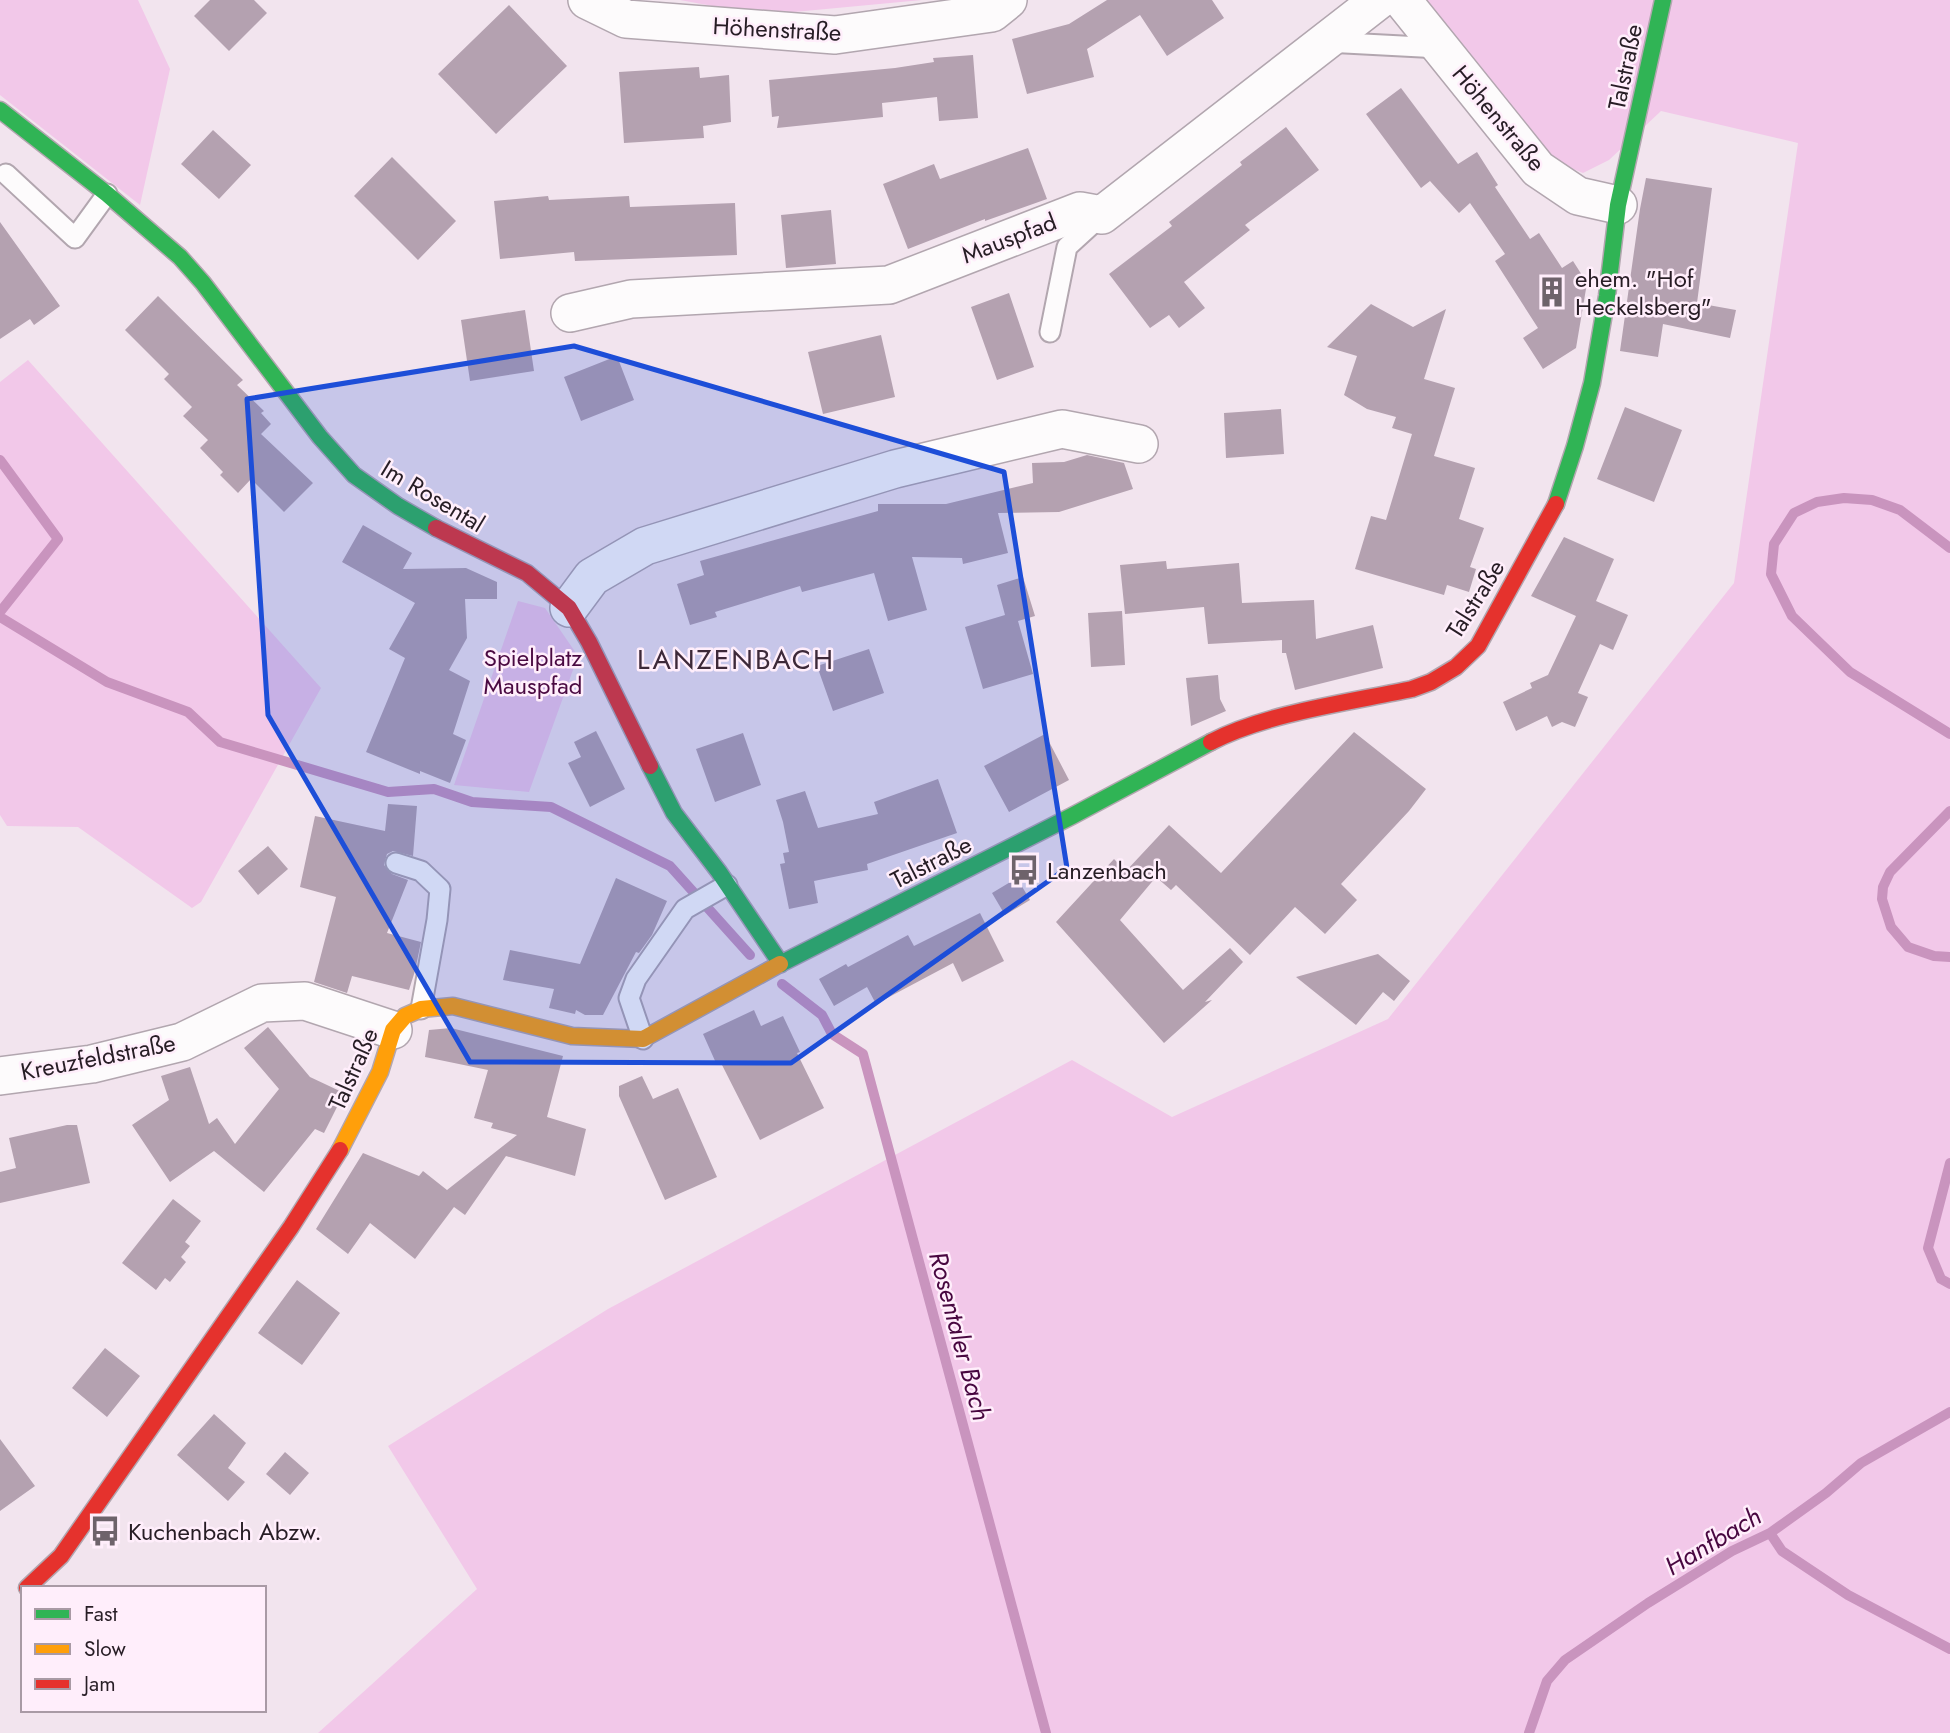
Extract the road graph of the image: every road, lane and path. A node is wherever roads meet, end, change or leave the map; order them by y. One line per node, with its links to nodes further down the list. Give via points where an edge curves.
1 (587, 0): 2 (street, Höhenstraße, via 626,19 835,35 992,13)
2 (1007, 0)
3 (1379, 0): 6 (street)
4 (1402, 0): 7 (street, Höhenstraße)
5 (1663, 0): 11 (main road, Talstraße)
6 (1325, 42): 7 (lane); 12 (street)
7 (1440, 48): 11 (street, Höhenstraße, via 1538,169 1578,196)
8 (0, 110): 10 (main road, Im Rosental)
9 (6, 174): 10 (lane, via 75,238)
10 (107, 194): 16 (main road, Im Rosental, via 162,240 203,283 354,475 431,526 527,573)
11 (1618, 205): 19 (main road, Talstraße, via 1601,333 1576,446 1553,512 1471,653 1447,672 1412,689 1287,715 1222,736)
12 (1102, 215): 13 (street, Mauspfad, via 1080,211 889,285 631,299); 14 (lane, via 1067,247)
13 (570, 313)
14 (1050, 332)
15 (1139, 444): 16 (street, via 1062,429 895,470 645,547 592,577)
16 (569, 608): 18 (main road, Im Rosental, via 674,813)
17 (396, 863): 20 (lane, via 421,871 440,889 437,919)
18 (727, 885): 19 (main road, Im Rosental); 21 (lane, via 685,909 636,979 629,998)
19 (781, 964): 21 (main road, Talstraße)
20 (407, 1020): 21 (main road, via 453,1006 572,1036); 22 (street, Kreuzfeldstraße, via 305,1001 262,1003 182,1042 92,1064); 23 (main road, Talstraße, via 334,1161 291,1227 61,1556)
21 (643, 1039)
22 (0, 1076)
23 (27, 1586)

